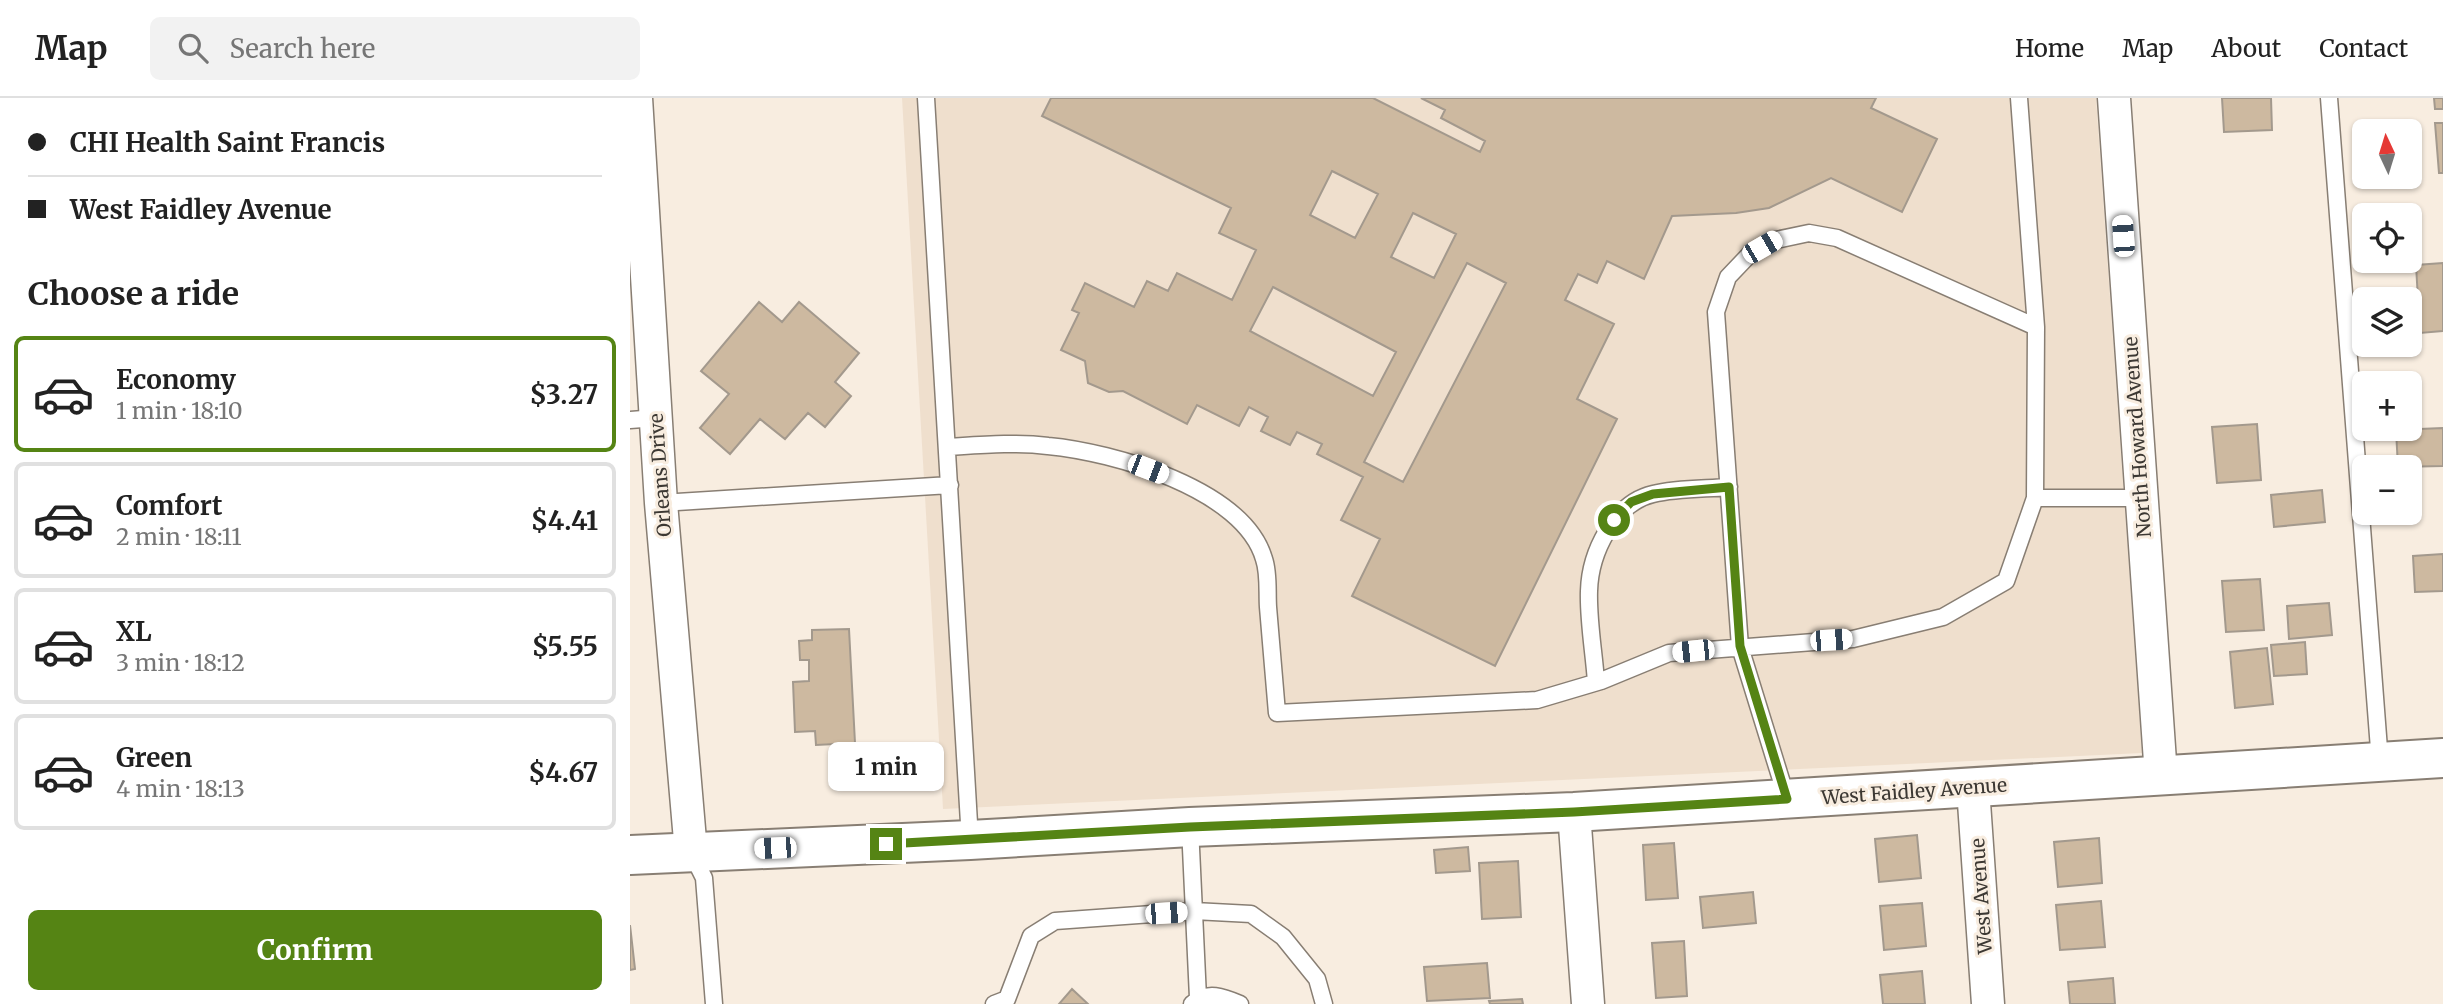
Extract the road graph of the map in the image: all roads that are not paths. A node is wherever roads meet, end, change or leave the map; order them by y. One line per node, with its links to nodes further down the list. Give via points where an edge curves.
1 (636, 98): 6 (street, Orleans Drive)
2 (926, 98): 9 (lane)
3 (2019, 98): 7 (lane)
4 (2114, 98): 13 (street, North Howard Avenue)
5 (2329, 98): 18 (lane)
6 (636, 201): 8 (street, Orleans Drive)
7 (2036, 327): 11 (lane, via 1837,238 1809,233 1776,240 1749,255 1728,277 1716,312); 12 (lane)
8 (643, 419): 14 (street, Orleans Drive)
9 (947, 447): 10 (lane); 16 (lane, via 1014,443 1092,452 1171,478 1236,516 1265,560 1277,713 1537,700)
10 (950, 485): 14 (lane); 24 (lane)
11 (1729, 487): 15 (lane); 16 (lane, via 1653,494 1631,502 1614,520 1592,566 1589,591)
12 (2035, 498): 13 (lane); 15 (lane, via 2006,581 1943,617 1853,639)
13 (2141, 498): 19 (street, North Howard Avenue)
14 (661, 503): 25 (street, Orleans Drive)
15 (1740, 646): 16 (lane, via 1669,653); 21 (lane)
16 (1596, 682)
17 (2443, 758): 18 (street, West Faidley Avenue)
18 (2380, 762): 19 (street, West Faidley Avenue)
19 (2161, 776): 20 (street, West Faidley Avenue)
20 (1973, 788): 21 (street, West Faidley Avenue); 34 (street, West Avenue)
21 (1787, 799): 22 (street, West Faidley Avenue)
22 (1574, 812): 23 (street, West Faidley Avenue); 33 (street)
23 (1190, 827): 24 (street, West Faidley Avenue); 27 (lane)
24 (970, 840): 25 (street, West Faidley Avenue)
25 (691, 852): 26 (street, West Faidley Avenue); 29 (lane, via 704,878)
26 (630, 855)
27 (1194, 911): 28 (lane); 30 (lane, via 1055,921 1031,936 1007,999); 32 (lane, via 1251,914 1283,937 1317,979)
28 (1195, 1001): 31 (lane, via 1221,995)
29 (714, 1004)
30 (994, 1004)
31 (1240, 1004)
32 (1324, 1004)
33 (1588, 1004)
34 (1988, 1004)

